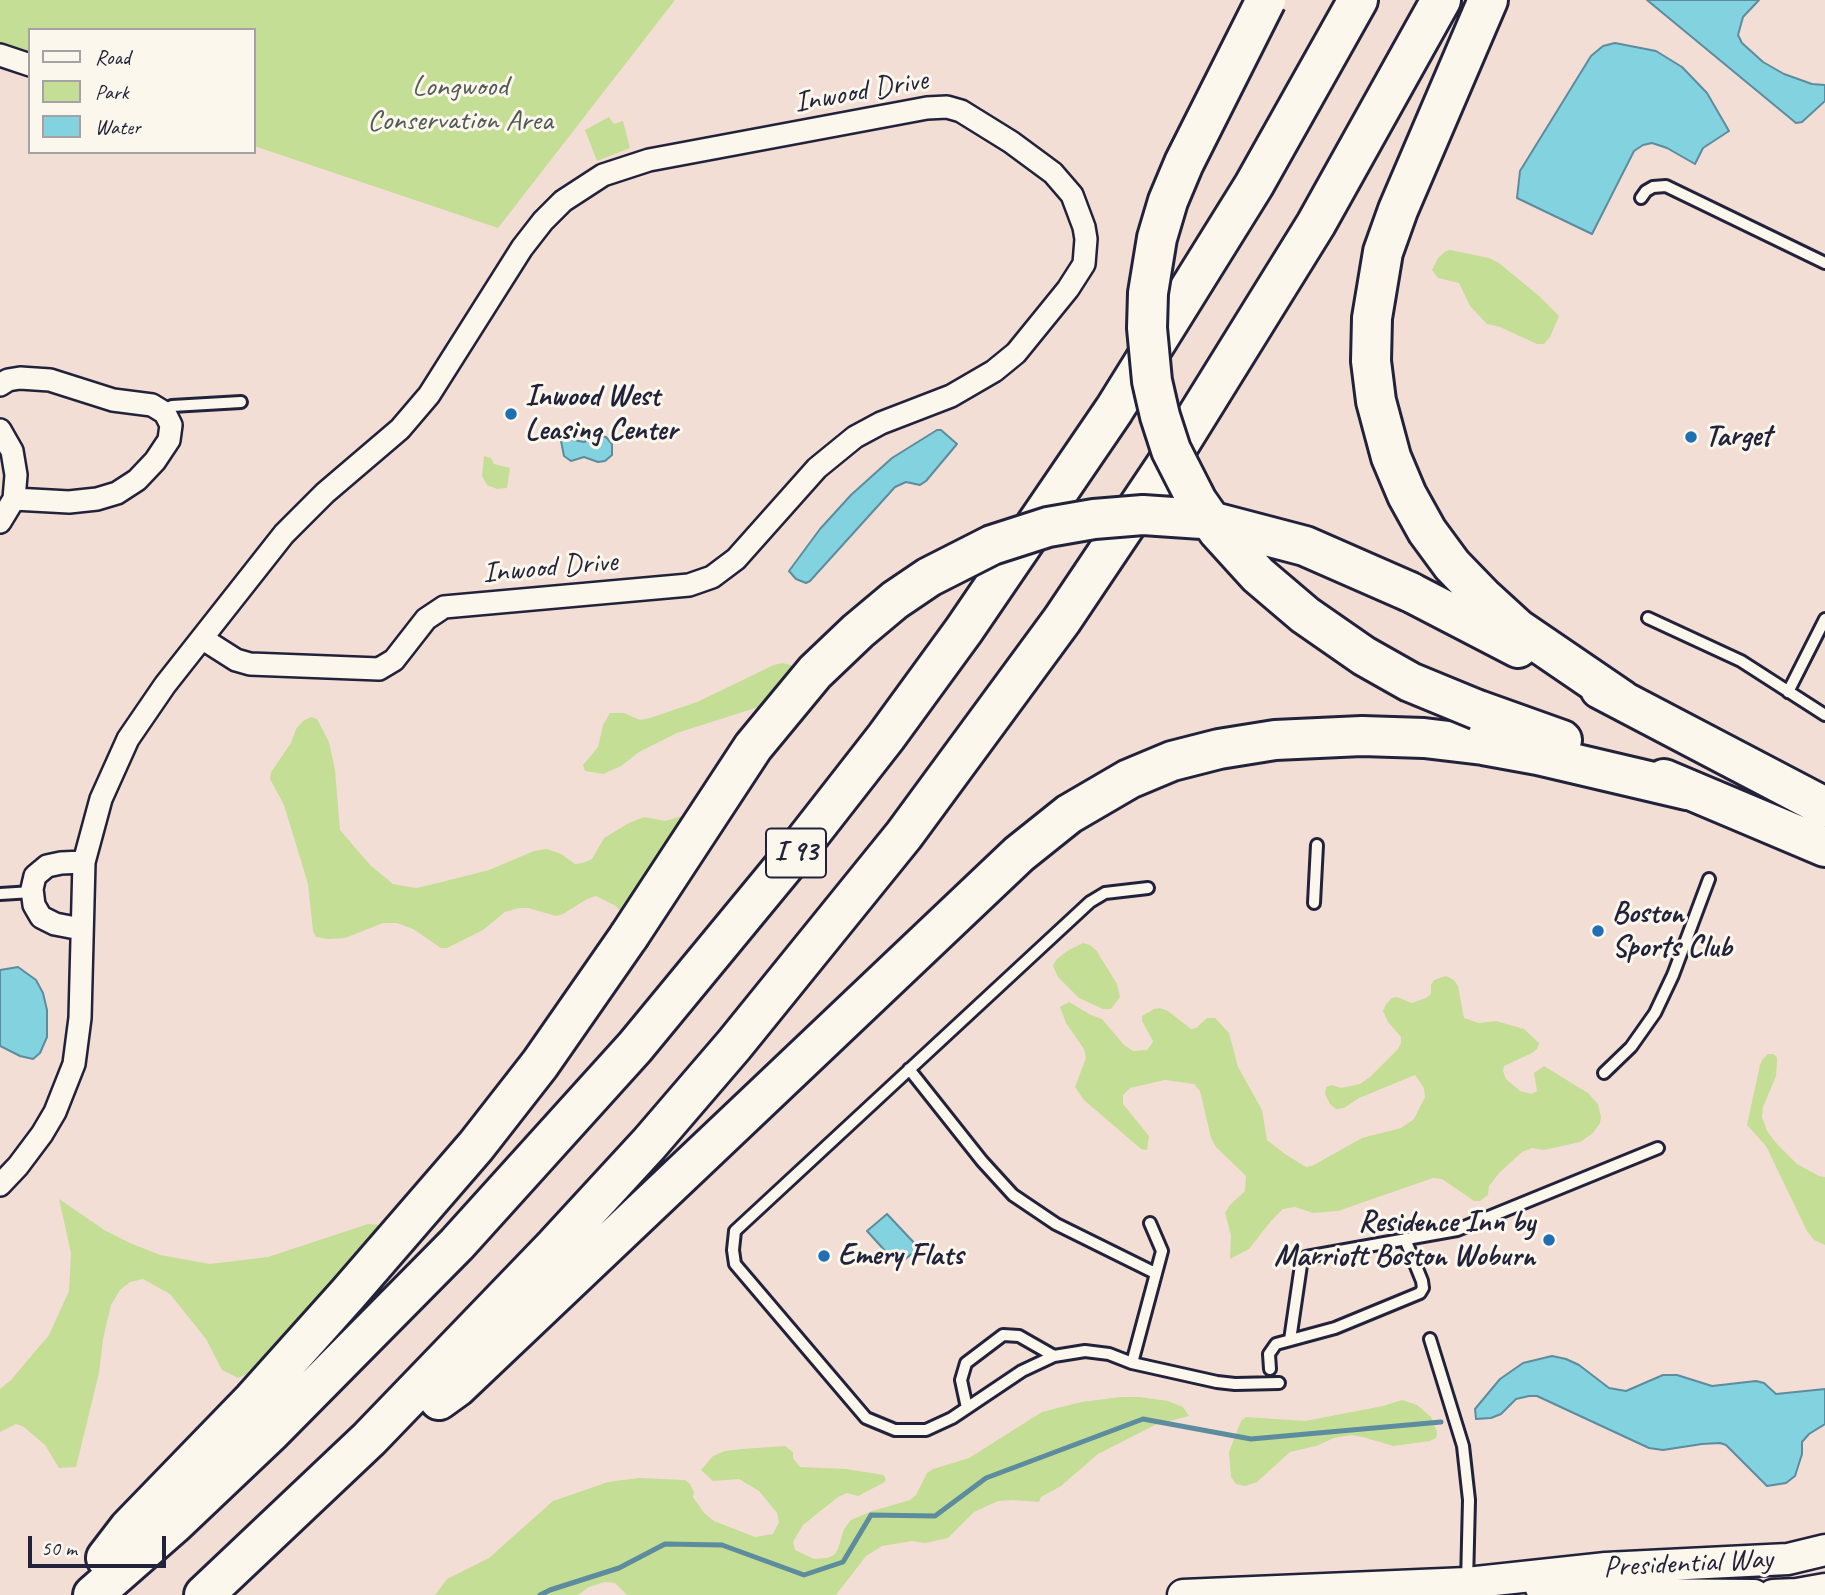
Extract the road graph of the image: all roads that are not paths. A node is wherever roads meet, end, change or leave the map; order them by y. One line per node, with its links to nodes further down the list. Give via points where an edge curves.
1 (1266, 0): 21 (highway, bridge, via 1168,201 1148,293 1152,381 1160,416 1171,450 1198,501 1224,539 1258,575 1364,656 1410,682 1628,763)
2 (1358, 0): 50 (highway, I 93, via 1254,185 1115,410 964,630 804,842 635,1047 467,1234 281,1423)
3 (1441, 0): 46 (highway, I 93, via 1316,224 1174,453 1062,620 937,792 777,993 641,1153 473,1334)
4 (1488, 0): 19 (highway, via 1383,252 1372,318 1376,401 1402,485 1452,565 1518,629)
5 (0, 55): 6 (street)
6 (28, 64)
7 (1641, 198): 8 (lane, via 1649,189 1666,186)
8 (1825, 264)
9 (0, 385): 11 (street, via 20,378 50,380)
10 (241, 402): 11 (lane, via 172,406)
11 (162, 411): 13 (street, via 171,425 169,440 155,461 124,489 84,501)
12 (0, 430): 13 (street, via 16,467)
13 (14, 499): 14 (street)
14 (0, 522)
15 (1648, 618): 18 (lane, via 1741,661)
16 (1825, 619): 18 (lane)
17 (203, 639): 17 (street, Inwood Drive, via 250,664 379,669 394,660 426,619 444,607 706,580 736,559 810,475 855,437 951,396 1016,353 1084,264 1084,228 1072,195 1053,173 1011,142 947,107 649,160 592,181 562,201 522,248 429,396 400,429 290,528); 25 (street, Inwood Drive, via 147,709 121,753 101,799)
18 (1788, 692): 20 (lane)
19 (1622, 700): 22 (highway); 49 (highway, bridge, via 1410,592 1305,547 1202,519 1143,516 1085,520 975,552 929,577 858,631 816,672 753,747 629,936 476,1146 262,1390 129,1528)
20 (1825, 715)
21 (1686, 790): 24 (highway); 46 (highway, via 1483,745 1362,736 1275,740 1219,749 1129,779 1069,814 1019,854 457,1387)
22 (1825, 807)
23 (1317, 845): 30 (lane)
24 (1825, 848)
25 (84, 862): 28 (street, via 47,866 36,876); 31 (street, Inwood Drive)
26 (1709, 878): 33 (lane, via 1655,1013)
27 (1148, 888): 32 (lane, via 1098,896)
28 (32, 892): 29 (lane); 31 (street, via 41,917)
29 (0, 894)
30 (1314, 902)
31 (81, 929): 35 (street, Inwood Drive, via 80,1018 74,1064 42,1134)
32 (909, 1069): 38 (lane, via 1013,1195 1056,1224); 45 (lane, via 735,1231 735,1264 866,1418 895,1430 926,1430)
33 (1604, 1073)
34 (1658, 1148): 37 (lane, via 1457,1230)
35 (0, 1185)
36 (1150, 1223): 38 (lane, via 1162,1251)
37 (1405, 1239): 40 (lane, via 1304,1258); 40 (lane, via 1423,1284 1418,1295 1330,1330)
38 (1155, 1273): 42 (lane)
39 (1430, 1339): 48 (lane, via 1463,1446 1469,1500)
40 (1290, 1340): 43 (lane, via 1272,1347)
41 (1054, 1356): 42 (lane, via 1085,1351); 45 (lane, via 1022,1371); 45 (lane, via 1019,1336 1003,1335 966,1363 961,1380)
42 (1132, 1363): 44 (lane, via 1235,1384)
43 (1269, 1369)
44 (1279, 1383)
45 (967, 1408)
46 (321, 1486): 51 (highway, I 93)
47 (1821, 1574): 48 (street, Presidential Way, via 1798,1558 1606,1568); 54 (street, Presidential Way, via 1797,1594)
48 (1467, 1589): 52 (street, Presidential Way); 53 (street, Presidential Way)
49 (78, 1595)
50 (93, 1595)
51 (204, 1595)
52 (1183, 1595)
53 (1754, 1595)
54 (1773, 1595)

